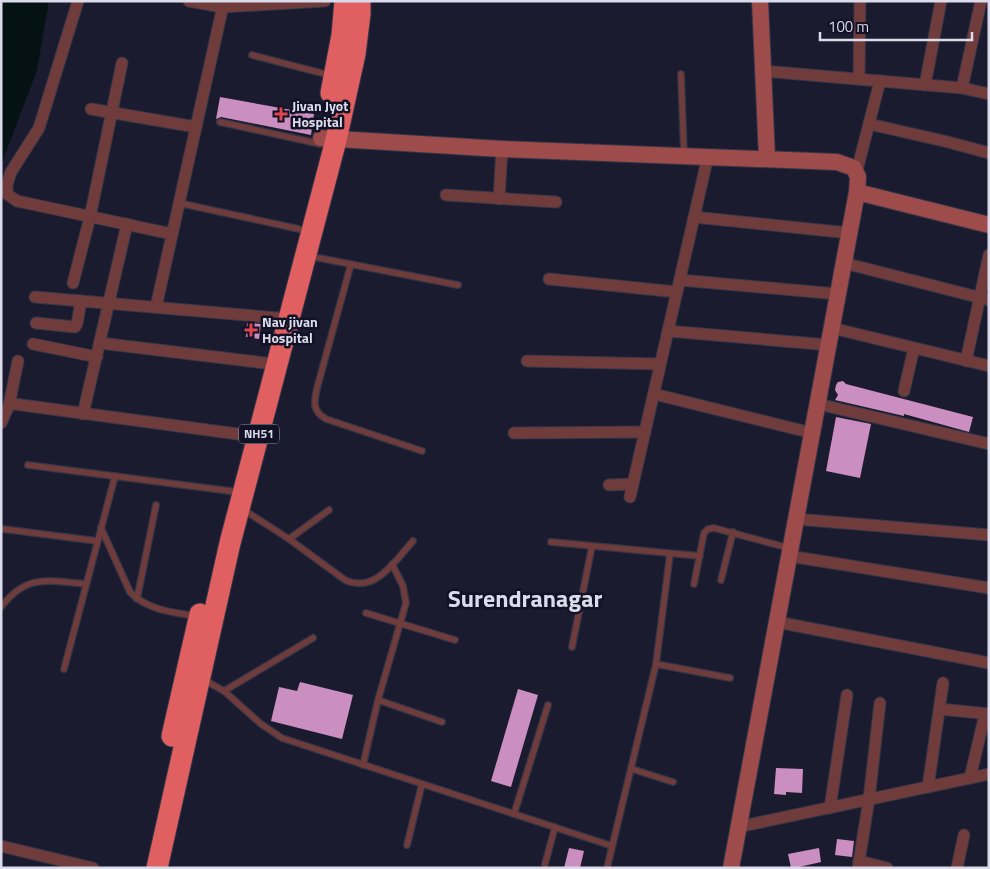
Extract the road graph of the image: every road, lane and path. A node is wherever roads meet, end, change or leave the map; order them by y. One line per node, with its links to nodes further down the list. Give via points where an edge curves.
1 (78, 1): 38 (street, via 38,128 6,184 7,194 16,201)
2 (188, 1): 10 (street)
3 (325, 1): 10 (street)
4 (345, 1): 15 (highway, NH51)
5 (360, 1): 26 (highway, NH51, via 355,54)
6 (760, 1): 13 (street)
7 (860, 1): 16 (street)
8 (941, 1): 18 (street)
9 (981, 1): 19 (street)
10 (223, 4): 25 (street)
11 (252, 55): 15 (lane)
12 (122, 63): 22 (street)
13 (763, 71): 16 (street); 31 (street)
14 (681, 74): 29 (lane)
15 (335, 77): 26 (highway, NH51)
16 (859, 79): 17 (street)
17 (880, 81): 18 (street); 24 (street)
18 (925, 85): 19 (street)
19 (962, 88): 20 (street)
20 (989, 94)
21 (91, 109): 22 (street)
22 (112, 112): 25 (street); 38 (street)
23 (220, 122): 26 (lane)
24 (869, 124): 28 (street); 32 (street)
25 (196, 127): 37 (street)
26 (326, 141): 27 (street); 42 (highway, NH51); 45 (highway, NH51)
27 (502, 149): 29 (street); 35 (street)
28 (988, 150)
29 (684, 156): 30 (street)
30 (708, 156): 31 (street); 39 (street)
31 (767, 158): 32 (street, via 837,162 854,168)
32 (856, 174): 33 (street)
33 (857, 192): 41 (street); 43 (street)
34 (446, 195): 35 (street)
35 (499, 198): 36 (street)
36 (556, 202)
37 (179, 203): 42 (lane); 44 (street)
38 (90, 217): 40 (street); 51 (street)
39 (694, 217): 43 (street); 50 (street)
40 (127, 224): 44 (street); 58 (street)
41 (989, 225)
42 (299, 229): 60 (highway, NH51)
43 (850, 233): 47 (street)
44 (172, 234): 59 (street)
45 (306, 255): 48 (lane); 92 (highway, NH51)
46 (989, 255): 56 (street)
47 (844, 263): 54 (street); 56 (street)
48 (351, 264): 52 (lane); 86 (lane, via 314,402 315,410 326,419)
49 (549, 279): 53 (street)
50 (680, 280): 53 (street); 54 (street)
51 (74, 283)
52 (458, 286)
53 (677, 292): 63 (street)
54 (838, 294): 62 (street)
55 (35, 297): 57 (street)
56 (984, 299): 71 (street)
57 (81, 301): 58 (street); 61 (street, via 75,327)
58 (110, 303): 59 (street); 65 (street)
59 (156, 307): 60 (street)
60 (278, 318): 72 (highway, NH51)
61 (36, 323)
62 (832, 328): 66 (street); 67 (street)
63 (668, 331): 66 (street); 73 (street)
64 (33, 344): 68 (street)
65 (100, 344): 68 (street); 72 (street)
66 (829, 345): 77 (street)
67 (914, 348): 71 (street); 75 (street)
68 (97, 357): 79 (street)
69 (18, 361): 78 (street)
70 (527, 361): 73 (street)
71 (966, 361): 74 (street)
72 (266, 363): 84 (highway, NH51)
73 (660, 364): 76 (street)
74 (989, 366)
75 (904, 391)
76 (654, 394): 81 (street); 83 (street)
77 (818, 404): 83 (street); 85 (street)
78 (9, 405): 79 (street); 80 (street)
79 (83, 414): 84 (street)
80 (1, 423)
81 (644, 432): 82 (street); 89 (street)
82 (514, 433)
83 (812, 433): 95 (street)
84 (245, 435): 92 (highway, NH51)
85 (989, 444)
86 (422, 452)
87 (28, 465): 88 (lane)
88 (115, 476): 92 (lane); 96 (lane)
89 (633, 484): 90 (street); 91 (street)
90 (609, 485)
91 (630, 497)
92 (238, 498): 100 (lane); 116 (highway, NH51); 125 (highway, NH51)
93 (156, 505): 113 (lane)
94 (329, 510): 100 (lane)
95 (796, 518): 99 (street); 105 (street)
96 (101, 528): 101 (lane); 113 (lane, via 130,592)
97 (3, 529): 101 (lane)
98 (733, 532): 105 (lane); 107 (lane, via 708,529); 109 (lane)
99 (989, 535)
100 (289, 539): 108 (lane, via 354,584 372,581)
101 (98, 541): 110 (lane)
102 (413, 541): 108 (lane)
103 (551, 542): 104 (lane)
104 (592, 546): 106 (lane); 121 (lane)
105 (790, 552): 112 (street); 117 (street)
106 (670, 554): 107 (lane); 123 (lane)
107 (700, 556): 111 (lane)
108 (392, 564): 118 (lane, via 405,593 406,603)
109 (721, 580)
110 (86, 584): 114 (lane, via 30,583); 124 (lane)
111 (694, 584)
112 (989, 588)
113 (137, 600): 116 (lane, via 148,606)
114 (1, 607)
115 (366, 613): 118 (lane)
116 (199, 617): 155 (highway, NH51)
117 (777, 622): 122 (street); 147 (street)
118 (400, 623): 120 (lane); 130 (lane)
119 (313, 638): 128 (lane)
120 (455, 640)
121 (572, 648)
122 (989, 663)
123 (656, 664): 126 (lane); 137 (lane)
124 (64, 669)
125 (200, 678): 128 (lane); 156 (highway, NH51)
126 (730, 678)
127 (943, 683): 133 (street)
128 (224, 691): 136 (lane, via 282,738)
129 (847, 695): 144 (street)
130 (378, 700): 135 (lane); 136 (lane)
131 (880, 703): 143 (street)
132 (548, 704): 145 (lane)
133 (940, 709): 134 (street); 142 (street)
134 (987, 714): 139 (street)
135 (442, 722)
136 (363, 765): 141 (lane)
137 (632, 769): 140 (lane); 151 (lane)
138 (989, 774): 139 (street)
139 (970, 778): 142 (street)
140 (673, 782)
141 (422, 784): 145 (lane); 149 (lane)
142 (928, 787): 143 (street)
143 (869, 799): 144 (street); 153 (street)
144 (830, 808): 147 (street)
145 (514, 814): 146 (lane)
146 (555, 827): 151 (lane); 152 (lane)
147 (738, 828): 158 (street)
148 (964, 835): 160 (street)
149 (407, 845)
150 (1, 846): 154 (street)
151 (612, 846): 157 (lane)
152 (545, 864)
153 (858, 865): 159 (street)
154 (93, 868)
155 (143, 868)
156 (156, 868)
157 (607, 868)
158 (731, 868)
159 (887, 868)
160 (956, 868)

